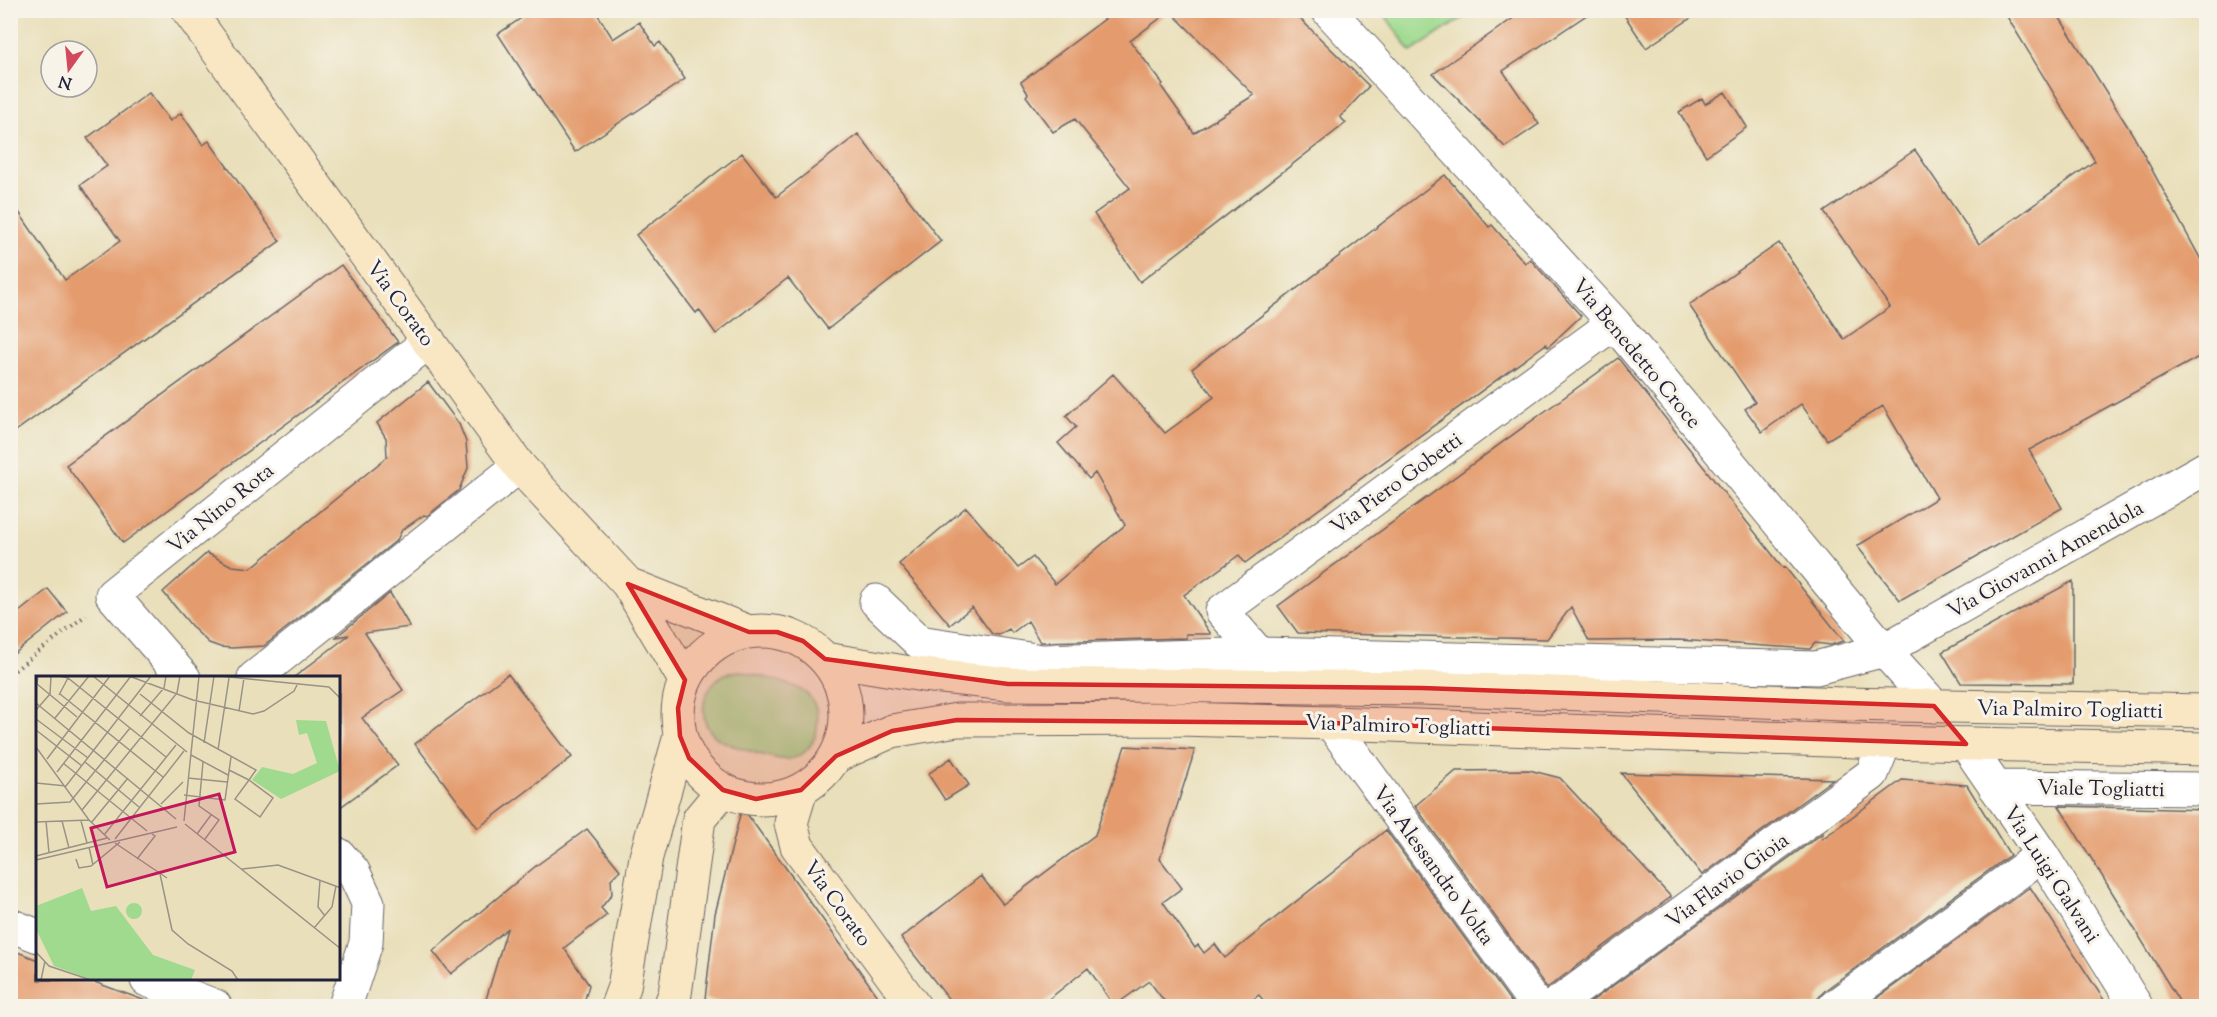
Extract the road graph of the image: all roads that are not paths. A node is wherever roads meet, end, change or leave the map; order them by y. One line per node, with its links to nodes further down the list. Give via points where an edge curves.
1 (188, 10): 4 (main road, Via Corato)
2 (1328, 10): 3 (street, Via Benedetto Croce)
3 (1614, 322): 10 (street, Via Benedetto Croce); 11 (street, Via Piero Gobetti, via 1222,611)
4 (429, 341): 5 (main road, Via Corato); 13 (street, Via Nino Rota, via 112,595)
5 (519, 466): 7 (main road, Via Corato); 14 (street)
6 (2206, 468): 10 (street, Via Giovanni Amendola)
7 (628, 584): 9 (main road, Via Corato); 15 (main road, Via Corato)
8 (876, 601): 11 (street, Via Giovanni Amendola, via 919,642 1042,661)
9 (749, 632): 12 (main road, Via Corato, via 777,632 803,641); 15 (main road, Via Corato, via 722,641 700,657)
10 (1884, 650): 11 (street, Via Giovanni Amendola, via 1816,668); 16 (street, Via Benedetto Croce)
11 (1259, 654)
12 (825, 659): 16 (main road, Via Palmiro Togliatti, via 1008,684 1422,688); 23 (main road, Via Corato, via 839,680 846,706 845,732)
13 (182, 676)
14 (256, 676)
15 (685, 680): 19 (main road, Via Corato, via 678,708)
16 (1934, 706): 17 (main road, Via Palmiro Togliatti); 21 (main road, Via Palmiro Togliatti)
17 (2206, 711)
18 (1331, 723): 20 (main road, Via Palmiro Togliatti); 23 (main road, Via Palmiro Togliatti, via 957,720 892,731); 38 (street, Via Alessandro Volta)
19 (680, 736): 26 (main road, Via Corato, via 689,758 703,776); 35 (main road, via 646,857 624,987)
20 (1885, 742): 21 (main road, Via Palmiro Togliatti); 39 (street, Via Flavio Gioia, via 1872,774)
21 (1966, 744): 22 (main road, Via Palmiro Togliatti); 24 (street, Via Luigi Galvani)
22 (2206, 749)
23 (837, 756): 27 (main road, Via Corato, via 820,777)
24 (1995, 787): 25 (street, Viale Togliatti); 28 (street, Via Luigi Galvani)
25 (2206, 789)
26 (723, 790): 27 (main road, Via Corato, via 756,799 779,798); 36 (main road, via 699,819 675,994)
27 (801, 790): 37 (main road, Via Corato, via 791,823 797,846)
28 (2042, 855): 40 (street); 41 (street, Via Luigi Galvani)
29 (340, 856): 34 (street, via 353,871 368,903 366,943)
30 (10, 925): 31 (street)
31 (36, 935)
32 (150, 981): 33 (street)
33 (215, 1006)
34 (345, 1006)
35 (617, 1006)
36 (670, 1006)
37 (914, 1006)
38 (1537, 1006)
39 (1554, 1006)
40 (1835, 1006)
41 (2136, 1006)

